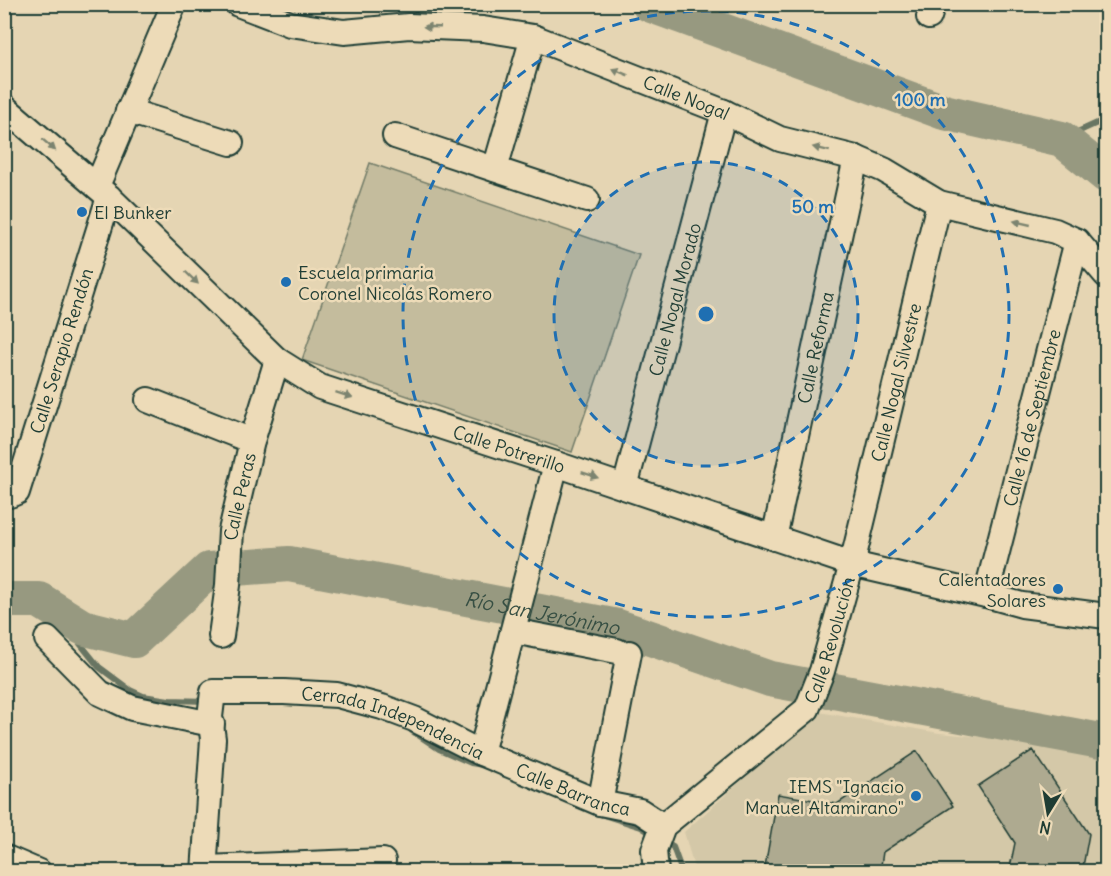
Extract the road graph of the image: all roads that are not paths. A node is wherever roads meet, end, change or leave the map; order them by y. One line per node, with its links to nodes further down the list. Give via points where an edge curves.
1 (174, 4): 5 (street, Calle Serapio Rendón)
2 (241, 5): 3 (street, Calle Nogal, one-way to 2, via 483,29 409,26 344,32 290,24)
3 (533, 37): 6 (street, Calle Nogal, one-way to 3); 10 (street)
4 (4, 107): 11 (street, Calle Potrerillo, one-way to 11)
5 (128, 111): 8 (street); 11 (street, Calle Serapio Rendón)
6 (724, 112): 9 (street, Calle Nogal, one-way to 6, via 780,139); 20 (street, Calle Nogal Morado)
7 (395, 136): 10 (street)
8 (231, 143)
9 (856, 158): 13 (street, Calle Nogal); 22 (street, Calle Reforma)
10 (495, 169): 12 (street)
11 (103, 191): 16 (street, Calle Potrerillo, one-way to 16); 21 (street, Calle Serapio Rendón, via 17,492)
12 (587, 200)
13 (939, 203): 14 (street, Calle Nogal, one-way to 13, via 1055,231); 23 (street, Calle Nogal Silvestre)
14 (1077, 242): 15 (street, Calle Nogal); 24 (street, Calle 16 de Septiembre)
15 (1107, 275)
16 (277, 360): 18 (street, Calle Peras); 19 (street, Calle Potrerillo, one-way to 19, via 320,387)
17 (148, 400): 18 (street)
18 (252, 441): 27 (street, Calle Peras, via 231,531)
19 (556, 464): 20 (street, Calle Potrerillo, one-way to 20); 26 (street, Cerrada Independencia)
20 (625, 487): 22 (street, Calle Potrerillo)
21 (4, 493)
22 (774, 538): 23 (street, Calle Potrerillo)
23 (852, 564): 24 (street, Calle Potrerillo); 32 (street, Calle Revolución, via 822,671 807,709)
24 (986, 595): 25 (street, Calle Potrerillo, via 1022,605)
25 (1107, 616)
26 (514, 628): 30 (street, Cerrada Independencia); 31 (street, via 623,652)
27 (221, 636)
28 (47, 639): 29 (street, Cerrada Independencia, via 100,693 132,708)
29 (212, 713): 30 (street, Cerrada Independencia, via 284,692 337,695 414,719); 35 (street)
30 (481, 753): 31 (street, Calle Barranca)
31 (600, 803): 32 (street, Calle Barranca, via 640,811)
32 (659, 844)
33 (4, 857): 36 (street)
34 (383, 861): 35 (street)
35 (204, 870)
36 (39, 872)

